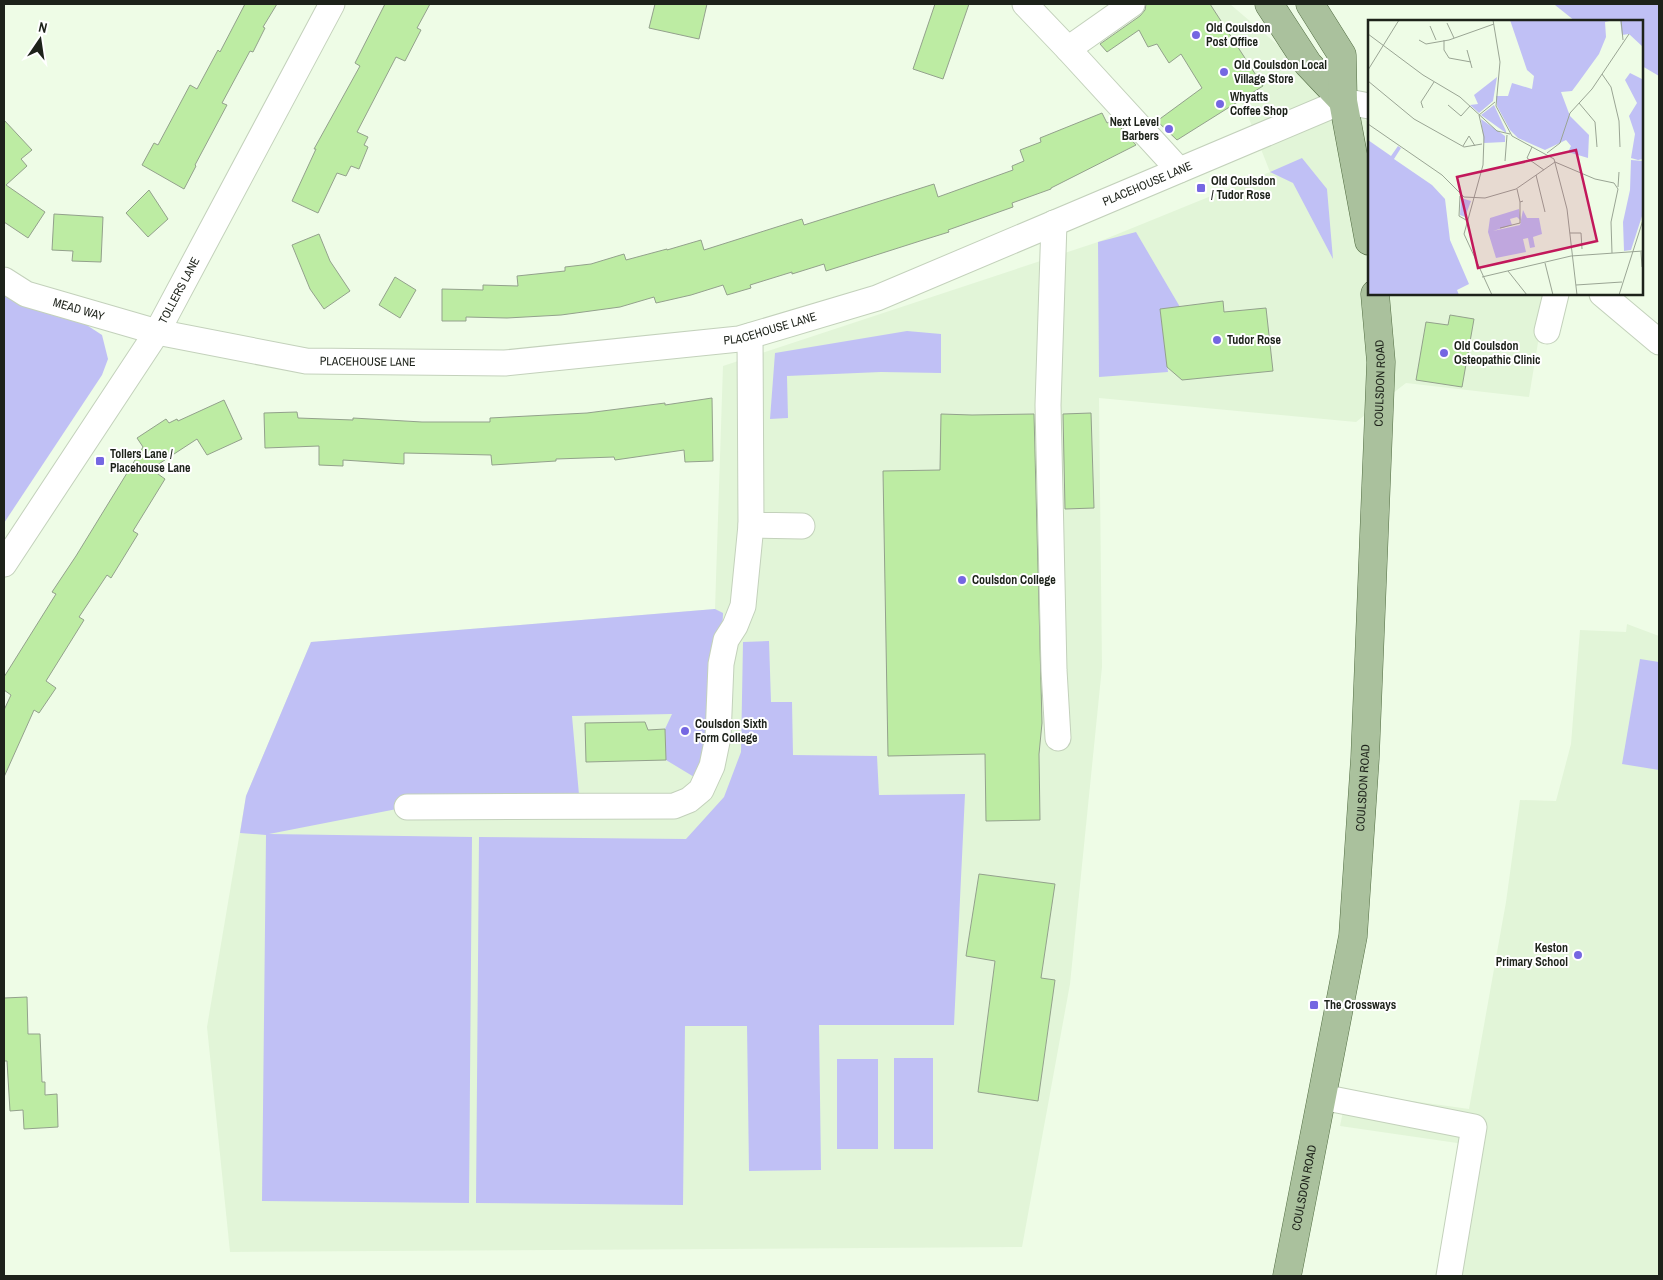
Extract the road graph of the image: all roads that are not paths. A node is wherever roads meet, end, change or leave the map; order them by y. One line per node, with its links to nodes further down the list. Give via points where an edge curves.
1 (332, 4): 17 (street, TOLLERS LANE)
2 (1025, 4): 6 (street)
3 (1132, 4): 6 (street)
4 (1269, 4): 7 (main road, via 1308,64)
5 (1310, 4): 7 (main road, via 1342,54)
6 (1068, 49): 9 (street)
7 (1343, 101): 8 (street); 9 (street, PLACEHOUSE LANE); 11 (main road)
8 (1368, 106)
9 (1179, 170): 10 (street, PLACEHOUSE LANE)
10 (1054, 223): 18 (street, PLACEHOUSE LANE, via 877,298); 23 (street, via 1048,406)
11 (1368, 237)
12 (4, 280): 17 (street, MEAD WAY, via 26,294)
13 (1375, 295): 25 (main road, COULSDON ROAD, via 1381,362 1365,748 1353,936)
14 (1556, 295): 16 (street)
15 (1603, 295): 19 (street)
16 (1547, 331)
17 (157, 332): 18 (street, PLACEHOUSE LANE, via 306,361 485,363); 22 (street, TOLLERS LANE)
18 (750, 336): 20 (street)
19 (1659, 342)
20 (751, 526): 21 (street); 24 (street, via 743,606 726,640 721,664 718,737 712,766 701,790 689,800 674,806)
21 (802, 526)
22 (4, 564)
23 (1058, 738)
24 (407, 806)
25 (1322, 1097): 26 (main road, COULSDON ROAD); 27 (street, via 1474,1128)
26 (1287, 1276)
27 (1449, 1276)

